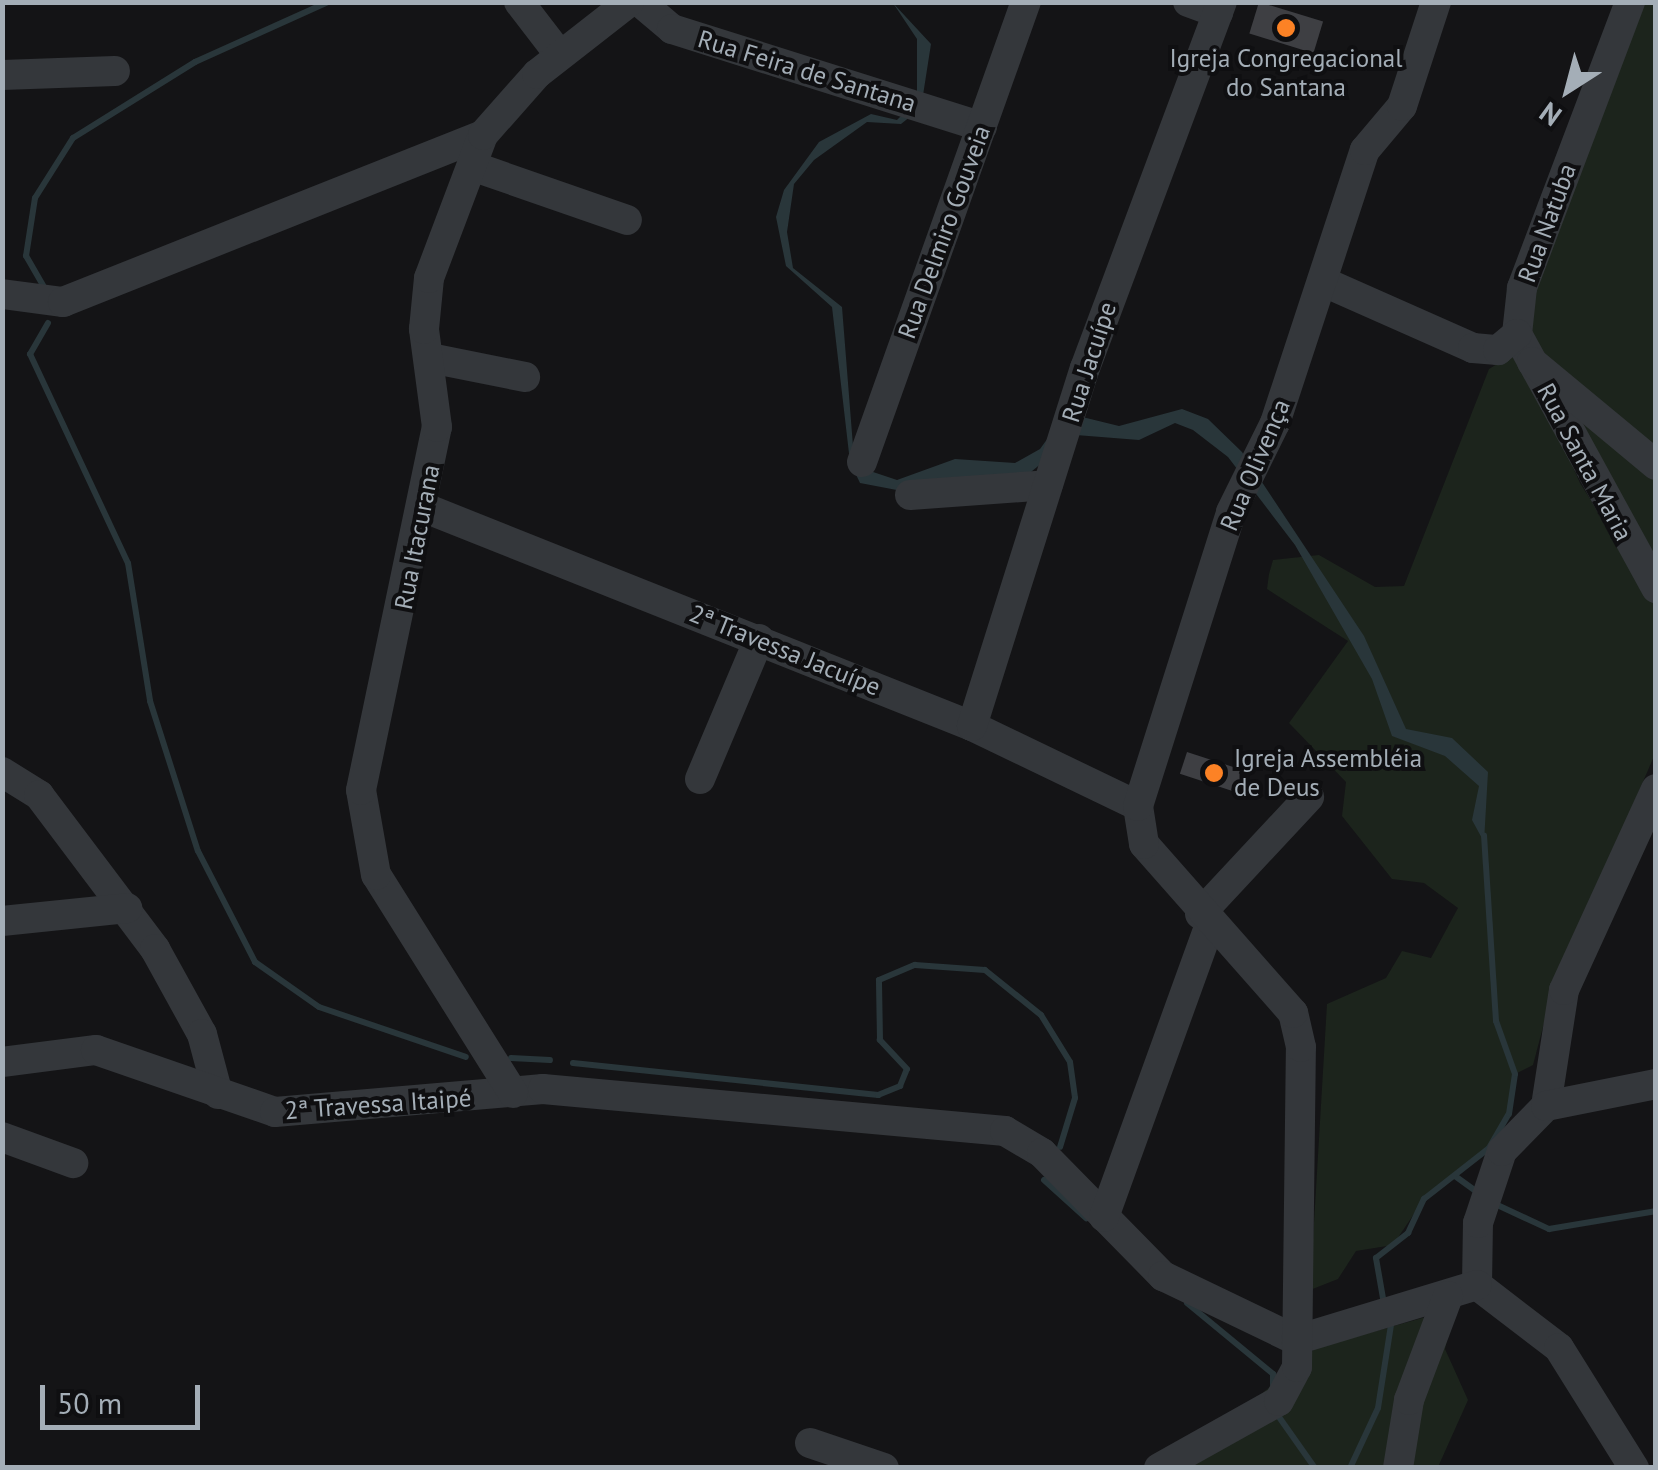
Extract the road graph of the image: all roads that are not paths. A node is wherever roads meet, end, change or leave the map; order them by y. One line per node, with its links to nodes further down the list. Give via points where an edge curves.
1 (519, 2): 8 (street)
2 (1026, 2): 11 (street, Rua Delmiro Gouveia)
3 (1188, 2): 7 (street)
4 (1436, 2): 15 (street, Rua Olivença, via 1402,106 1365,150)
5 (1630, 2): 17 (street, Rua Natuba, via 1522,288)
6 (630, 4): 8 (street, Rua Itacurana); 11 (street, Rua Feira de Santana, via 672,29)
7 (1220, 8): 23 (street, Rua Jacuípe)
8 (559, 54): 12 (street, Rua Itacurana)
9 (115, 71): 10 (street)
10 (2, 75)
11 (982, 127): 21 (street, Rua Delmiro Gouveia)
12 (483, 135): 13 (street, Rua Itacurana); 16 (street, via 63,302)
13 (472, 166): 14 (street); 18 (street, Rua Itacurana, via 429,278)
14 (627, 220)
15 (1324, 282): 17 (street, via 1473,348 1498,350); 33 (street, Rua Olivença, via 1243,488)
16 (2, 294)
17 (1517, 334): 19 (street, Rua Santa Maria)
18 (430, 358): 20 (street); 25 (street, Rua Itacurana, via 437,427)
19 (1532, 362): 22 (street); 26 (street, Rua Santa Maria)
20 (525, 376)
21 (862, 462)
22 (1656, 464)
23 (1048, 486): 24 (street); 28 (street, Rua Jacuípe)
24 (910, 495)
25 (425, 508): 27 (street, 2ª Travessa Jacuípe); 39 (street, Rua Itacurana, via 362,790 363,832 410,936)
26 (1656, 588)
27 (759, 639): 28 (street, 2ª Travessa Jacuípe); 30 (street)
28 (972, 726): 33 (street, 2ª Travessa Jacuípe)
29 (2, 772): 34 (street, via 39,795)
30 (700, 778)
31 (1656, 789): 41 (street, via 1564,990)
32 (1308, 797): 35 (street)
33 (1138, 806): 35 (street, via 1144,844)
34 (127, 908): 36 (street, via 39,910); 40 (street, via 186,997)
35 (1205, 919): 44 (street); 47 (street, via 1298,1026)
36 (2, 921)
37 (2, 1062): 40 (street, 2ª Travessa Itaipé, via 96,1050)
38 (1656, 1084): 41 (street)
39 (513, 1093): 40 (street, 2ª Travessa Itaipé, via 275,1112); 44 (street, 2ª Travessa Itaipé, via 586,1092 1005,1132 1042,1153)
40 (218, 1094)
41 (1546, 1106): 45 (street, via 1502,1151 1483,1198)
42 (2, 1138): 43 (street)
43 (74, 1163)
44 (1104, 1216): 47 (street, via 1163,1276)
45 (1478, 1285): 46 (street); 52 (street, via 1506,1298 1559,1348)
46 (1448, 1296): 47 (street); 51 (street, via 1409,1400)
47 (1296, 1340): 50 (street, via 1296,1367 1280,1401)
48 (810, 1444): 49 (street)
49 (884, 1468)
50 (1159, 1468)
51 (1398, 1468)
52 (1634, 1468)

